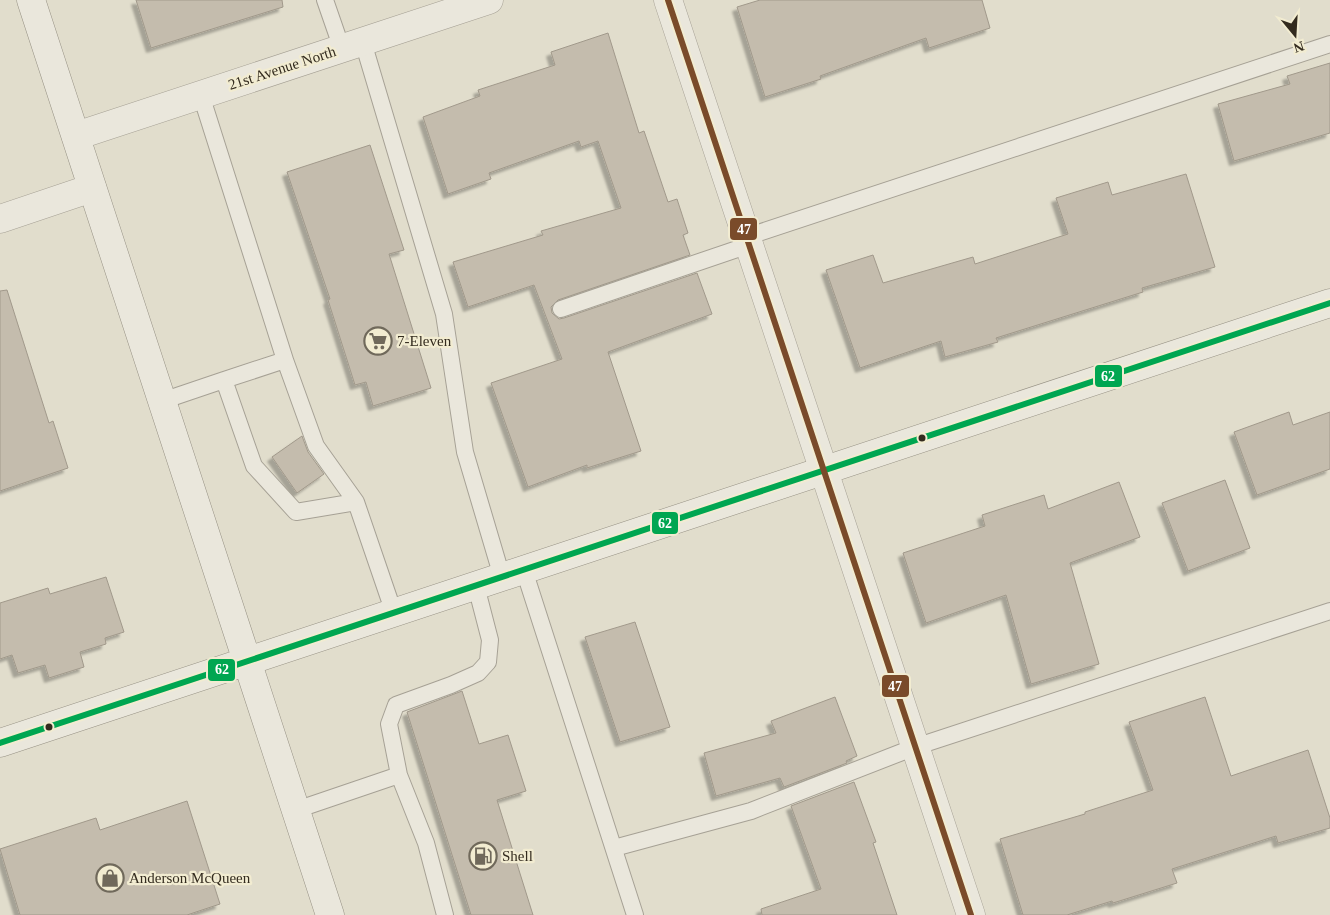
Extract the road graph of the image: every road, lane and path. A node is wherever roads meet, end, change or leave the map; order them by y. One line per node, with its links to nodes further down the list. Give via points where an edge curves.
1 (31, 0): 8 (main road)
2 (325, 0): 6 (lane)
3 (489, 0): 6 (main road, 21st Avenue North)
4 (668, 0): 11 (main road)
5 (1330, 44): 11 (lane)
6 (352, 45): 7 (main road, 21st Avenue North); 19 (lane, via 444,314 465,452)
7 (201, 95): 8 (main road, 21st Avenue North); 14 (lane)
8 (76, 136): 9 (main road)
9 (92, 188): 10 (main road); 16 (main road)
10 (0, 219)
11 (748, 241): 13 (lane); 17 (main road)
12 (1330, 303): 17 (main road)
13 (561, 309)
14 (285, 360): 15 (lane); 18 (lane, via 316,446)
15 (224, 380): 16 (lane); 18 (lane, via 254,466 296,512)
16 (162, 401): 23 (main road)
17 (824, 471): 19 (main road); 25 (main road)
18 (356, 502): 22 (lane)
19 (513, 573): 20 (main road); 28 (lane)
20 (476, 586): 22 (main road); 26 (lane, via 490,640 488,662 478,673 396,705 389,724)
21 (1330, 611): 25 (lane)
22 (394, 613): 23 (main road)
23 (247, 662): 24 (main road); 27 (main road)
24 (0, 743)
25 (915, 748): 28 (lane, via 751,812); 32 (main road)
26 (399, 775): 27 (lane); 30 (lane, via 426,843)
27 (296, 810): 29 (main road)
28 (614, 848): 31 (lane)
29 (330, 915)
30 (444, 915)
31 (635, 915)
32 (971, 915)

